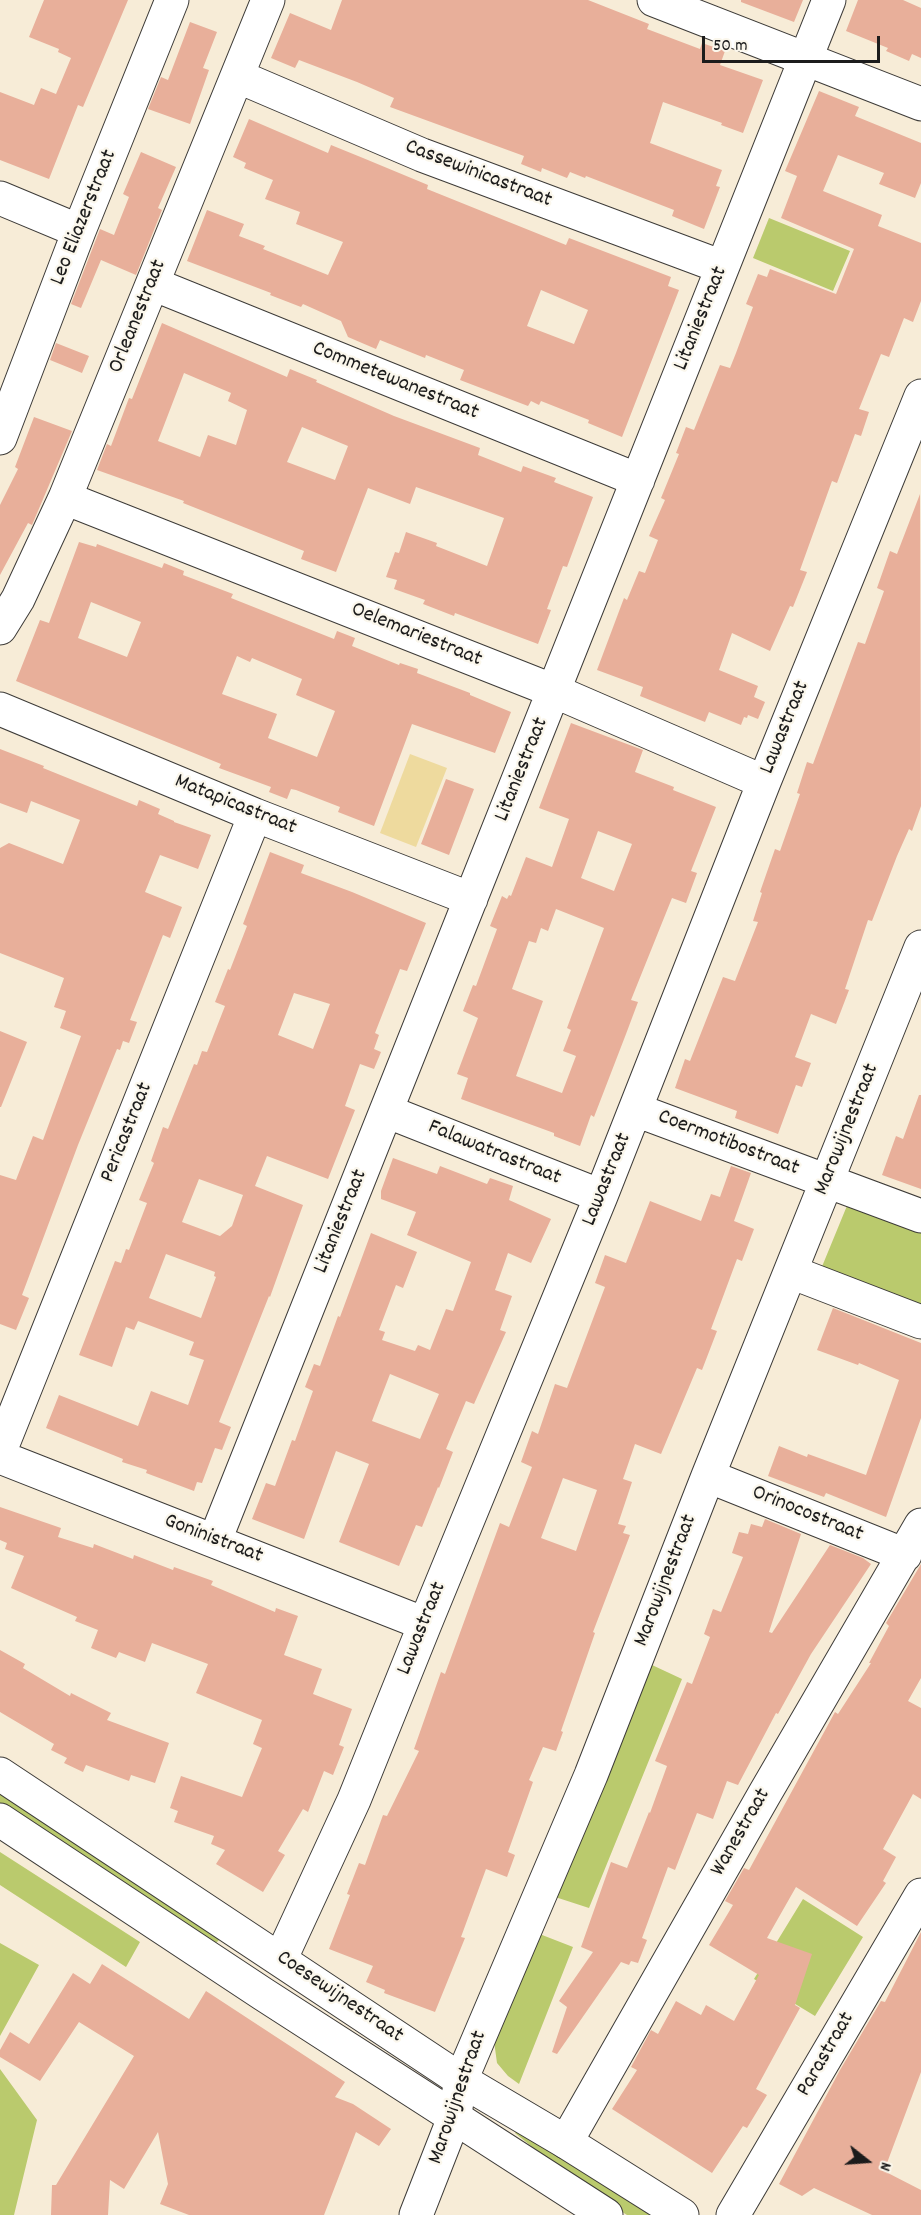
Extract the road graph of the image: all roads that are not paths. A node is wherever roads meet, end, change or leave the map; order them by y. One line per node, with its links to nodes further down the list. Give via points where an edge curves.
1 (172, 0): 9 (street, Leo Eliazerstraat)
2 (267, 0): 6 (street, Orleanestraat)
3 (654, 0): 5 (street)
4 (829, 0): 5 (street, Litaniestraat)
5 (804, 60): 7 (street); 10 (street, Litaniestraat)
6 (237, 76): 10 (street, Cassewinicastraat, via 422,155); 11 (street, Orleanestraat)
7 (921, 104)
8 (0, 198): 9 (street)
9 (79, 231): 13 (street, Leo Eliazerstraat)
10 (722, 267): 15 (street, Litaniestraat)
11 (153, 284): 15 (street, Commetewanestraat); 16 (street, Orleanestraat)
12 (921, 396): 14 (street, Lawastraat)
13 (0, 438)
14 (911, 451): 20 (street, Lawastraat)
15 (638, 480): 18 (street, Litaniestraat)
16 (65, 498): 17 (street, Orleanestraat, via 18,600); 18 (street, Oelemariestraat)
17 (0, 628)
18 (554, 691): 20 (street, Oelemariestraat); 22 (street, Litaniestraat)
19 (0, 709): 21 (street, Matapicastraat)
20 (764, 782): 24 (street, Lawastraat)
21 (255, 815): 22 (street, Matapicastraat); 31 (street, Pericastraat)
22 (471, 899): 25 (street, Litaniestraat)
23 (921, 947): 26 (street, Marowijnestraat)
24 (636, 1110): 26 (street, Coermotibostraat); 27 (street, Lawastraat)
25 (386, 1111): 27 (street, Falawatrastraat); 35 (street, Litaniestraat)
26 (828, 1182): 28 (street, Coermotibostraat); 29 (street, Marowijnestraat)
27 (602, 1196): 37 (street, Lawastraat)
28 (921, 1216)
29 (791, 1272): 30 (street); 33 (street, Marowijnestraat)
30 (921, 1322)
31 (0, 1451)
32 (0, 1457): 35 (street, Goninistraat)
33 (708, 1476): 36 (street, Orinocostraat); 42 (street, Marowijnestraat, via 591,1775)
34 (921, 1525): 36 (street, Wanestraat)
35 (215, 1540): 37 (street, Goninistraat)
36 (905, 1555): 44 (street, Wanestraat)
37 (425, 1624): 41 (street, Lawastraat, via 354,1800)
38 (0, 1774): 41 (street, Coesewijnestraat)
39 (0, 1820): 43 (street, Coesewijnestraat)
40 (921, 1895): 48 (street, Parastraat)
41 (281, 1958): 42 (street, Coesewijnestraat)
42 (461, 2080): 43 (street, Marowijnestraat); 44 (street, Coesewijnestraat)
43 (454, 2118): 45 (street, Marowijnestraat); 46 (street, Coesewijnestraat)
44 (566, 2142): 47 (street, Coesewijnestraat)
45 (416, 2215)
46 (606, 2215)
47 (682, 2215)
48 (733, 2215)

